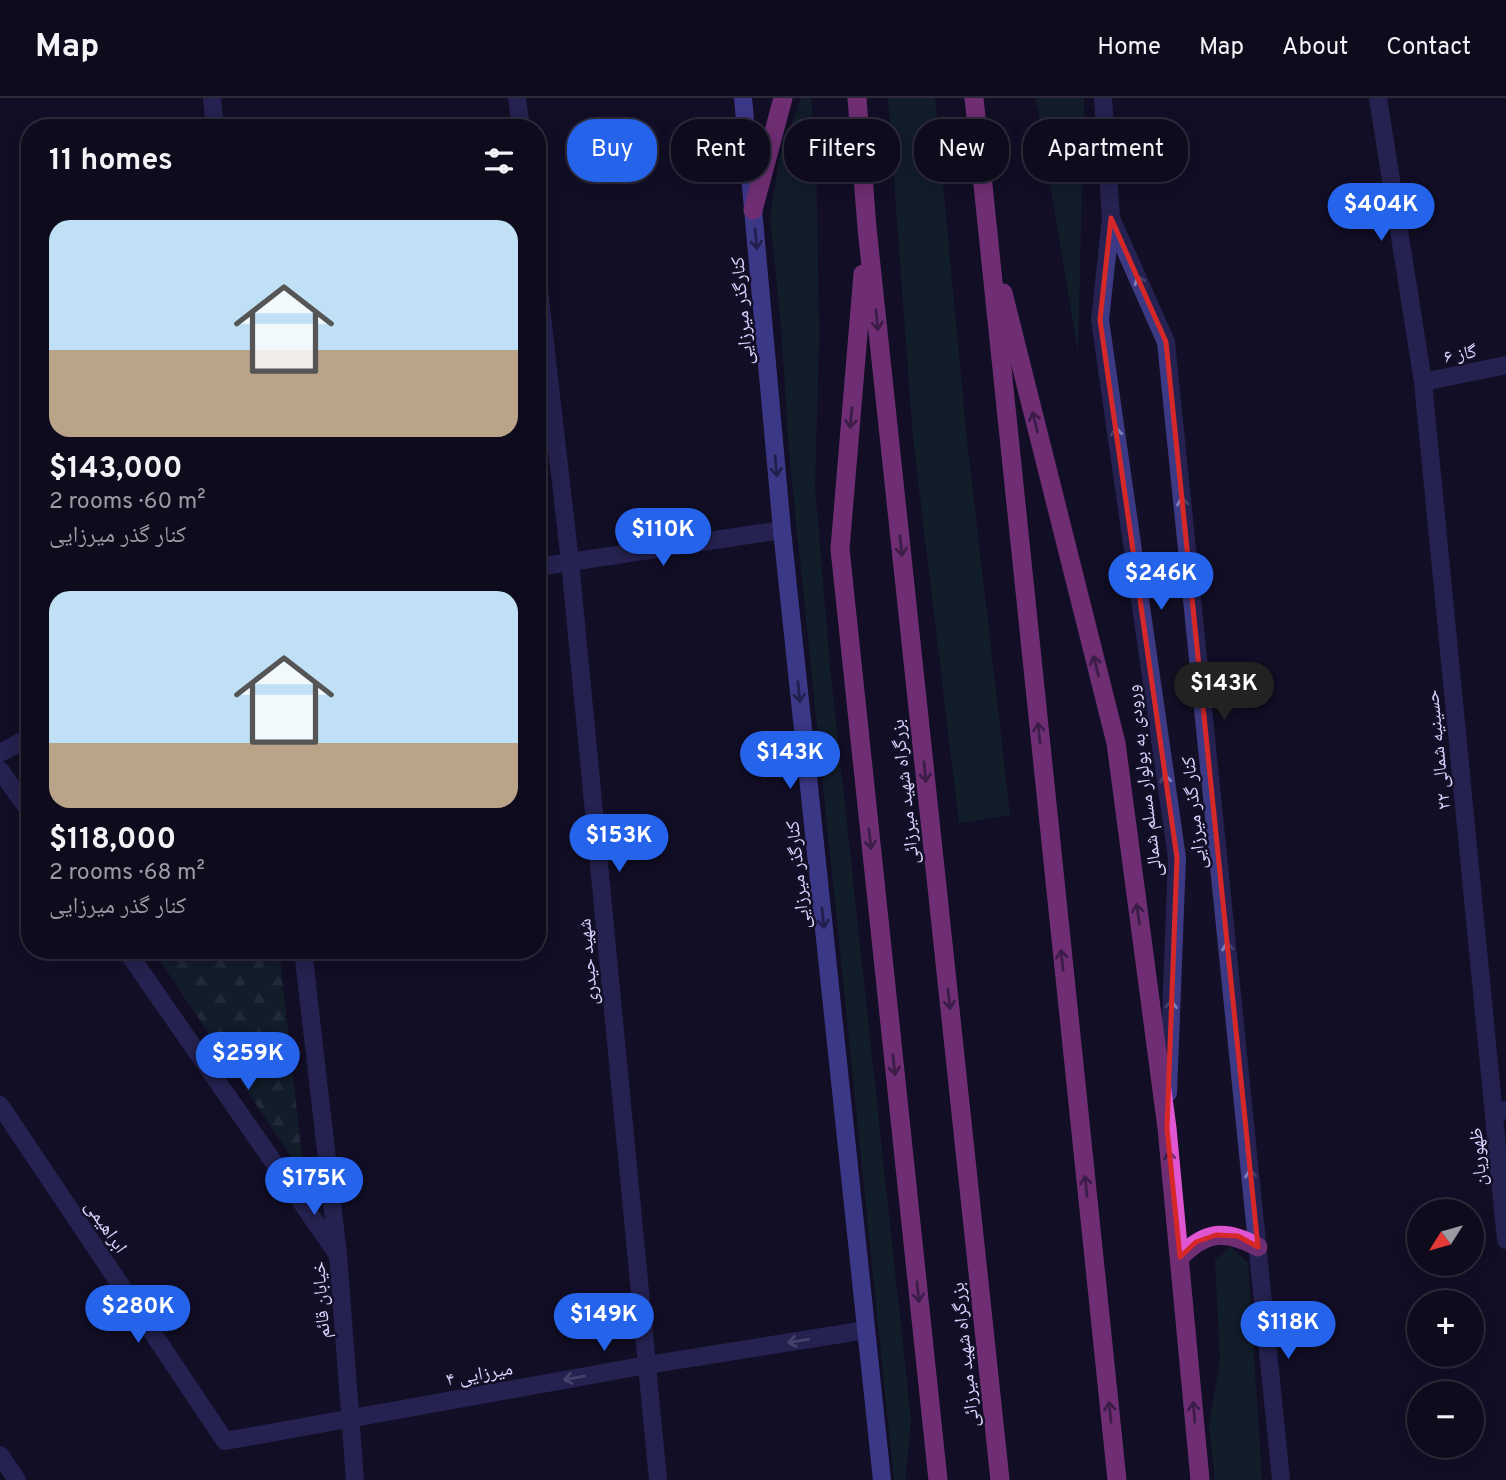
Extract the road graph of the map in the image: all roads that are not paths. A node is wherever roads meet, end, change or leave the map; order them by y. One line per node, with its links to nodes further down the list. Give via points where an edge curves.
1 (212, 98): 9 (street)
2 (517, 98): 10 (street)
3 (743, 98): 11 (main road, کنارگذر میرزایی)
4 (783, 98): 11 (highway)
5 (857, 98): 14 (highway, بزرگراه شهید میرزائی)
6 (974, 98): 13 (highway)
7 (1103, 98): 12 (street, ورودی به بولوار مسلم شمالی)
8 (1378, 98): 17 (street, حسینیه شمالی ۲۲)
9 (214, 119)
10 (520, 119)
11 (753, 210): 18 (main road, کنارگذر میرزایی, one-way to 18)
12 (1111, 218): 29 (street, ورودی به بولوار مسلم شمالی, one-way to 12, via 1177,858 1100,320); 32 (street, کنار گذر میرزایی, one-way to 12, via 1166,342)
13 (986, 224): 29 (highway, one-way to 13, via 1116,743); 45 (highway, one-way to 13)
14 (867, 228): 43 (highway, one-way to 43, via 840,549); 44 (highway, بزرگراه شهید میرزائی, one-way to 44)
15 (546, 352): 19 (street, شهید حیدری)
16 (1506, 365): 17 (street, گاز ۶)
17 (1423, 382): 28 (street, حسینیه شمالی ۲۲)
18 (782, 530): 19 (street); 35 (main road, کنارگذر میرزایی, one-way to 35)
19 (570, 562): 20 (street); 36 (street, شهید حیدری)
20 (546, 566)
21 (21, 742): 22 (street)
22 (0, 753)
23 (0, 770): 24 (street)
24 (21, 799)
25 (132, 959): 33 (street)
26 (304, 959): 33 (street, خیابان قائم)
27 (0, 1105): 37 (street, ابراهیمی, via 225,1441)
28 (1500, 1111): 30 (street, ظهوریان)
29 (1167, 1128): 34 (highway, one-way to 29)
30 (1502, 1157): 31 (street, ظهوریان)
31 (1506, 1240)
32 (1258, 1247): 34 (highway, via 1238,1236 1216,1235 1195,1242); 47 (street, کنار گذر میرزایی)
33 (338, 1255): 37 (street, خیابان قائم)
34 (1180, 1257): 46 (highway, one-way to 34)
35 (866, 1330): 36 (street, میرزایی ۴, one-way to 36); 42 (main road, کنارگذر میرزایی)
36 (647, 1365): 37 (street, میرزایی ۴, one-way to 37); 41 (street, شهید حیدری)
37 (349, 1418): 40 (street, خیابان قائم)
38 (0, 1455): 39 (street)
39 (17, 1480)
40 (355, 1480)
41 (657, 1480)
42 (882, 1480)
43 (938, 1480)
44 (1000, 1480)
45 (1117, 1480)
46 (1199, 1480)
47 (1281, 1480)

